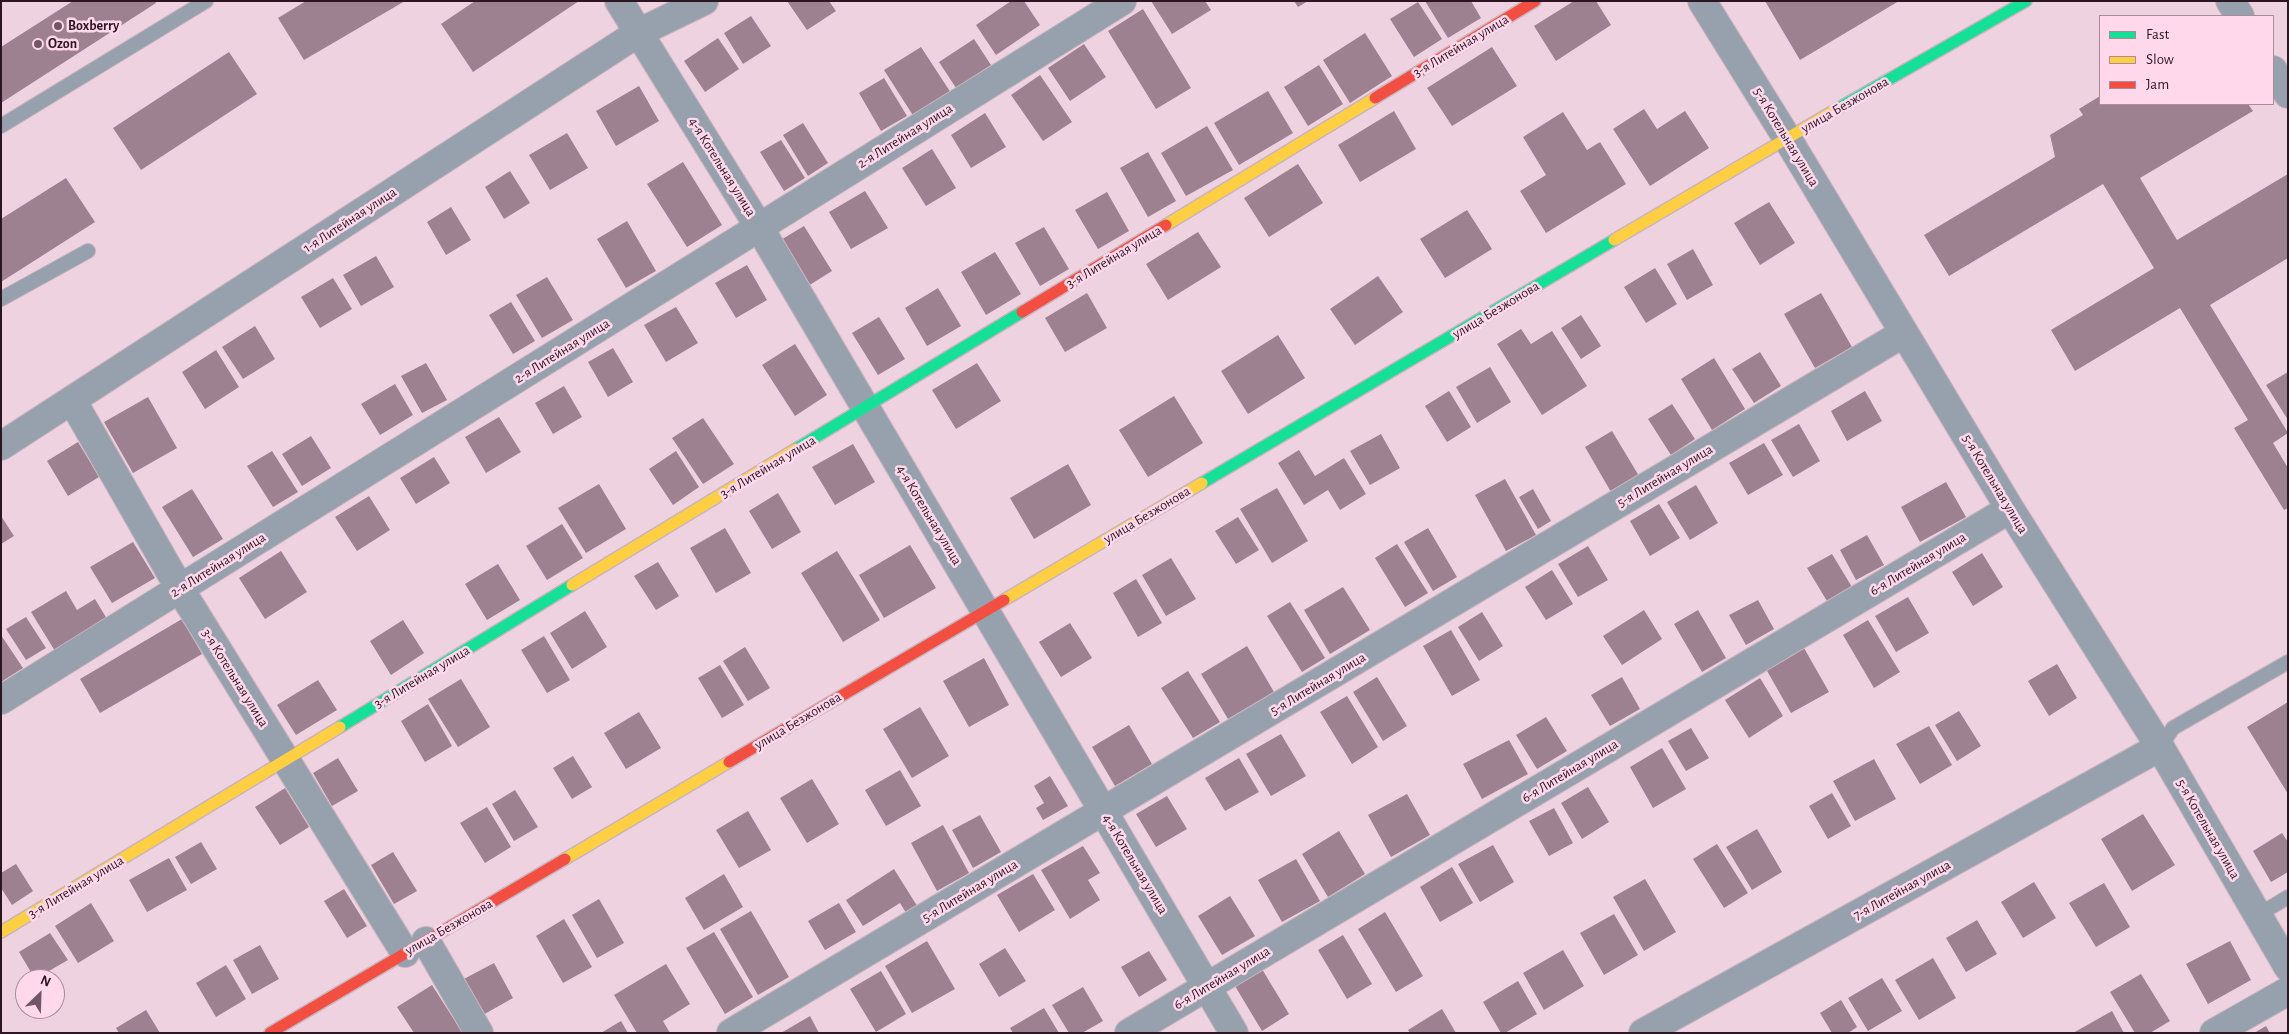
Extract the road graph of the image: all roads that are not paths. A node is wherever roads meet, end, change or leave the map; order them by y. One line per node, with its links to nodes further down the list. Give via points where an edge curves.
1 (206, 1): 13 (lane)
2 (619, 1): 10 (street, 4-я Котельная улица)
3 (704, 1): 10 (street, 1-я Литейная улица)
4 (1122, 1): 15 (street, 2-я Литейная улица)
5 (1535, 1): 20 (street, 3-я Литейная улица)
6 (1702, 1): 14 (street, 5-я Котельная улица)
7 (2026, 1): 14 (street, улица Безжонова)
8 (2230, 1): 9 (street)
9 (2239, 15)
10 (638, 34): 15 (street, 4-я Котельная улица); 19 (street, 1-я Литейная улица)
11 (2274, 72): 12 (street)
12 (2288, 94)
13 (1, 126)
14 (1787, 138): 18 (street, 5-я Котельная улица); 24 (street, улица Безжонова)
15 (759, 228): 20 (street, 4-я Котельная улица); 23 (street, 2-я Литейная улица)
16 (88, 251): 17 (lane)
17 (1, 298)
18 (1904, 334): 22 (street, 5-я Котельная улица); 29 (street, 5-я Литейная улица)
19 (72, 400): 21 (street, 1-я Литейная улица); 23 (street, 3-я Котельная улица)
20 (865, 408): 24 (street, 4-я Котельная улица); 28 (street, 3-я Литейная улица)
21 (1, 446)
22 (2010, 509): 27 (street, 5-я Котельная улица); 35 (street, 6-я Литейная улица)
23 (180, 589): 26 (street, 2-я Литейная улица); 28 (street, 3-я Котельная улица)
24 (985, 611): 29 (street, 4-я Котельная улица); 33 (street, улица Безжонова)
25 (2288, 662): 27 (lane, via 2173,728)
26 (1, 700)
27 (2160, 747): 31 (street, 5-я Котельная улица); 42 (street, 7-я Литейная улица)
28 (286, 760): 32 (street, 3-я Литейная улица); 33 (street, 3-я Котельная улица)
29 (1104, 812): 35 (street, 4-я Котельная улица); 39 (street, 5-я Литейная улица)
30 (2288, 897): 31 (lane)
31 (2258, 915): 34 (street, 5-я Котельная улица)
32 (1, 932)
33 (415, 947): 37 (street, улица Безжонова); 38 (street, 3-я Котельная улица)
34 (2288, 967)
35 (1207, 987): 40 (street, 6-я Литейная улица); 41 (street, 4-я Котельная улица)
36 (2288, 991): 43 (street)
37 (270, 1033)
38 (480, 1033)
39 (731, 1033)
40 (1129, 1033)
41 (1234, 1033)
42 (1643, 1033)
43 (2214, 1033)

